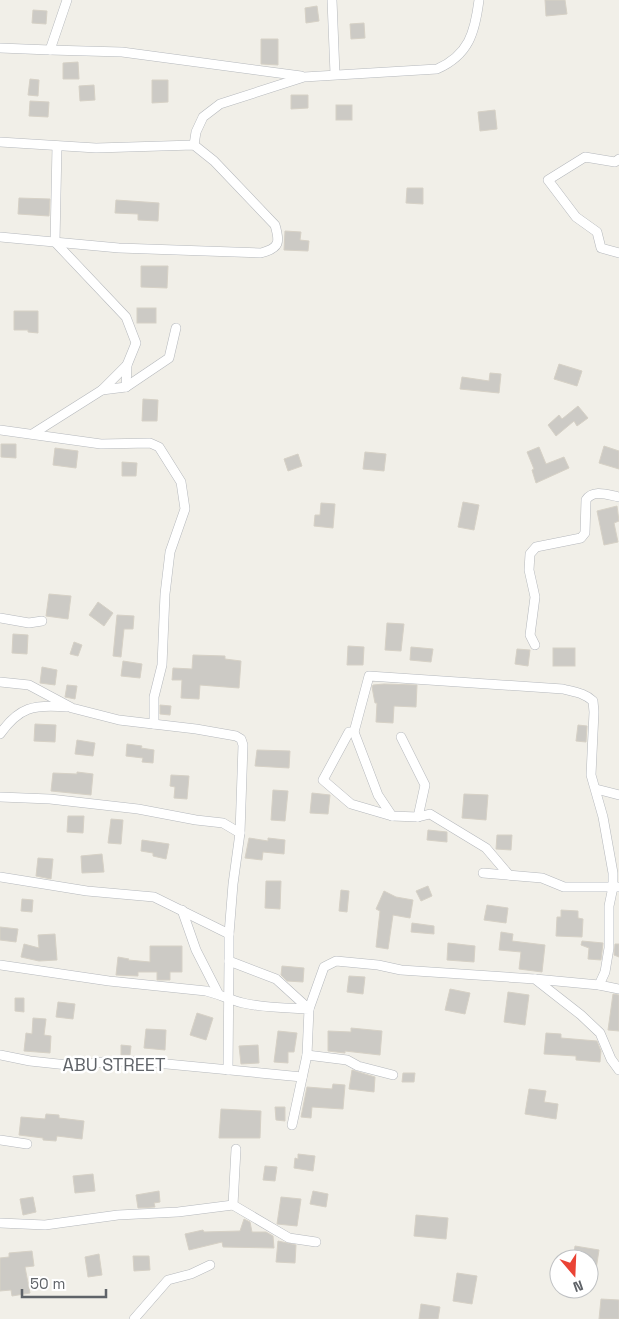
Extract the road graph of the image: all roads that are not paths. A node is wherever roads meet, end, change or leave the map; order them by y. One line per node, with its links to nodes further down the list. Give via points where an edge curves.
1 (67, 0): 5 (street)
2 (332, 0): 6 (street)
3 (479, 0): 6 (street, via 470,41 450,64 437,69 393,73)
4 (0, 48): 5 (street)
5 (50, 50): 7 (street, via 122,52)
6 (335, 74): 7 (street)
7 (304, 77): 9 (street, via 220,104 202,117)
8 (0, 142): 10 (street)
9 (194, 145): 10 (street); 13 (street, via 214,161 275,225 278,236 273,250 262,253 119,248)
10 (57, 146): 13 (street)
11 (619, 159): 14 (street, via 615,162 585,158 548,180 576,217 597,232 601,248)
12 (0, 237): 13 (street)
13 (55, 242): 16 (street, via 126,317 136,343)
14 (619, 253)
15 (176, 328): 17 (street, via 169,358)
16 (127, 365): 17 (street); 18 (street)
17 (126, 387): 18 (street)
18 (102, 390): 20 (street)
19 (0, 430): 20 (street)
20 (34, 434): 29 (street, via 101,444 150,443 159,447 181,482 185,508 170,552 162,665 154,697)
21 (619, 497): 24 (street, via 589,495 585,533 581,538 536,547 530,554 529,570 535,597 530,635)
22 (0, 618): 23 (street, via 29,623)
23 (42, 621)
24 (535, 645)
25 (0, 682): 26 (street, via 29,685)
26 (72, 708): 28 (street, via 35,707 21,712); 29 (street, via 119,720)
27 (0, 716): 28 (street)
28 (7, 724): 31 (street)
29 (154, 724): 38 (street, via 216,732 242,739)
30 (354, 732): 33 (street, via 369,676 563,689 580,693 593,701 591,774); 36 (street, via 378,795); 36 (street, via 349,732 323,780 350,804)
31 (0, 734)
32 (401, 737): 37 (street, via 425,785)
33 (596, 789): 34 (street); 42 (street)
34 (619, 795)
35 (0, 797): 38 (street, via 50,798 138,809 223,823)
36 (392, 816): 37 (street)
37 (418, 817): 40 (street, via 430,814 466,835 486,848)
38 (240, 833): 44 (street)
39 (483, 872): 40 (street)
40 (509, 875): 42 (street, via 542,878 564,887)
41 (0, 877): 43 (street, via 86,891 154,897)
42 (616, 887): 48 (street, via 609,906 609,948 605,972)
43 (182, 910): 44 (street); 50 (street, via 196,950)
44 (229, 934): 45 (street)
45 (230, 960): 51 (street); 52 (street, via 276,979)
46 (0, 965): 50 (street)
47 (535, 979): 48 (street); 52 (street, via 401,970 378,964 336,961 324,967); 56 (street, via 600,1033)
48 (599, 985): 49 (street)
49 (619, 989)
50 (218, 994): 51 (street)
51 (228, 999): 52 (street, via 261,1006); 55 (street)
52 (309, 1009): 54 (street)
53 (0, 1055): 55 (street, ABU STREET, via 78,1066 146,1062)
54 (307, 1055): 57 (street, via 346,1060); 58 (street)
55 (228, 1070): 58 (street, ABU STREET)
56 (619, 1070)
57 (393, 1075)
58 (302, 1077): 59 (street)
59 (292, 1125)
60 (0, 1140): 61 (street)
61 (27, 1144)
62 (236, 1149): 63 (street)
63 (233, 1205): 64 (street, via 45,1225); 65 (street, via 288,1238)
64 (0, 1223)
65 (316, 1242)
66 (210, 1265): 67 (street, via 168,1280)
67 (134, 1319)

